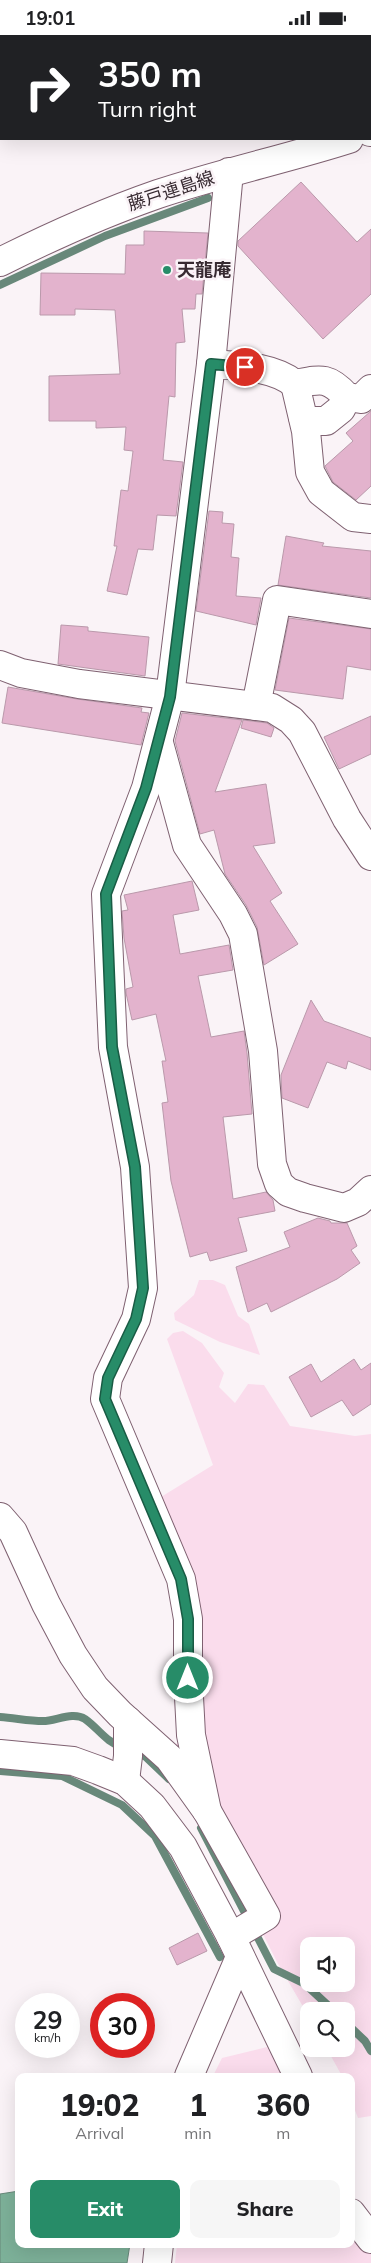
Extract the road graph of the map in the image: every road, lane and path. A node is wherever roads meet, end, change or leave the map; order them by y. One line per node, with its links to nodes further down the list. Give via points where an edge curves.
1 (345, 140): 2 (street, 藤戸連島線)
2 (229, 172): 3 (street, 藤戸連島線, via 89,219); 4 (street)
3 (0, 262)
4 (211, 364): 5 (street, via 272,373); 11 (street)
5 (295, 384): 6 (street, via 318,380); 7 (street)
6 (359, 393): 7 (street, via 326,421 311,421)
7 (303, 417): 8 (street, via 310,472 321,492 353,517)
8 (371, 519)
9 (371, 614): 12 (street, via 277,600)
10 (0, 665): 11 (street, via 21,673 78,684)
11 (170, 697): 12 (street); 13 (street)
12 (256, 706): 14 (street, via 272,708 302,732 347,819)
13 (158, 739): 15 (street, via 186,845 243,934 263,1051 272,1164 279,1184 288,1192 344,1208); 19 (street, via 146,788 106,894 112,1047 135,1167 143,1288 136,1319 108,1378 105,1399 181,1579 188,1619 191,1735)
14 (371, 856)
15 (371, 1189)
16 (0, 1517): 17 (street, via 13,1532 72,1655 95,1687)
17 (127, 1750): 18 (street, via 73,1761); 19 (street, via 169,1758); 20 (street, via 152,1806)
18 (0, 1754)
19 (207, 1811): 20 (street, via 266,1916)
20 (244, 1936): 21 (street); 22 (street)
21 (190, 2073)
22 (297, 2073)
23 (355, 2218): 24 (street)
24 (371, 2239)
25 (159, 2248): 26 (street)
26 (157, 2263)

